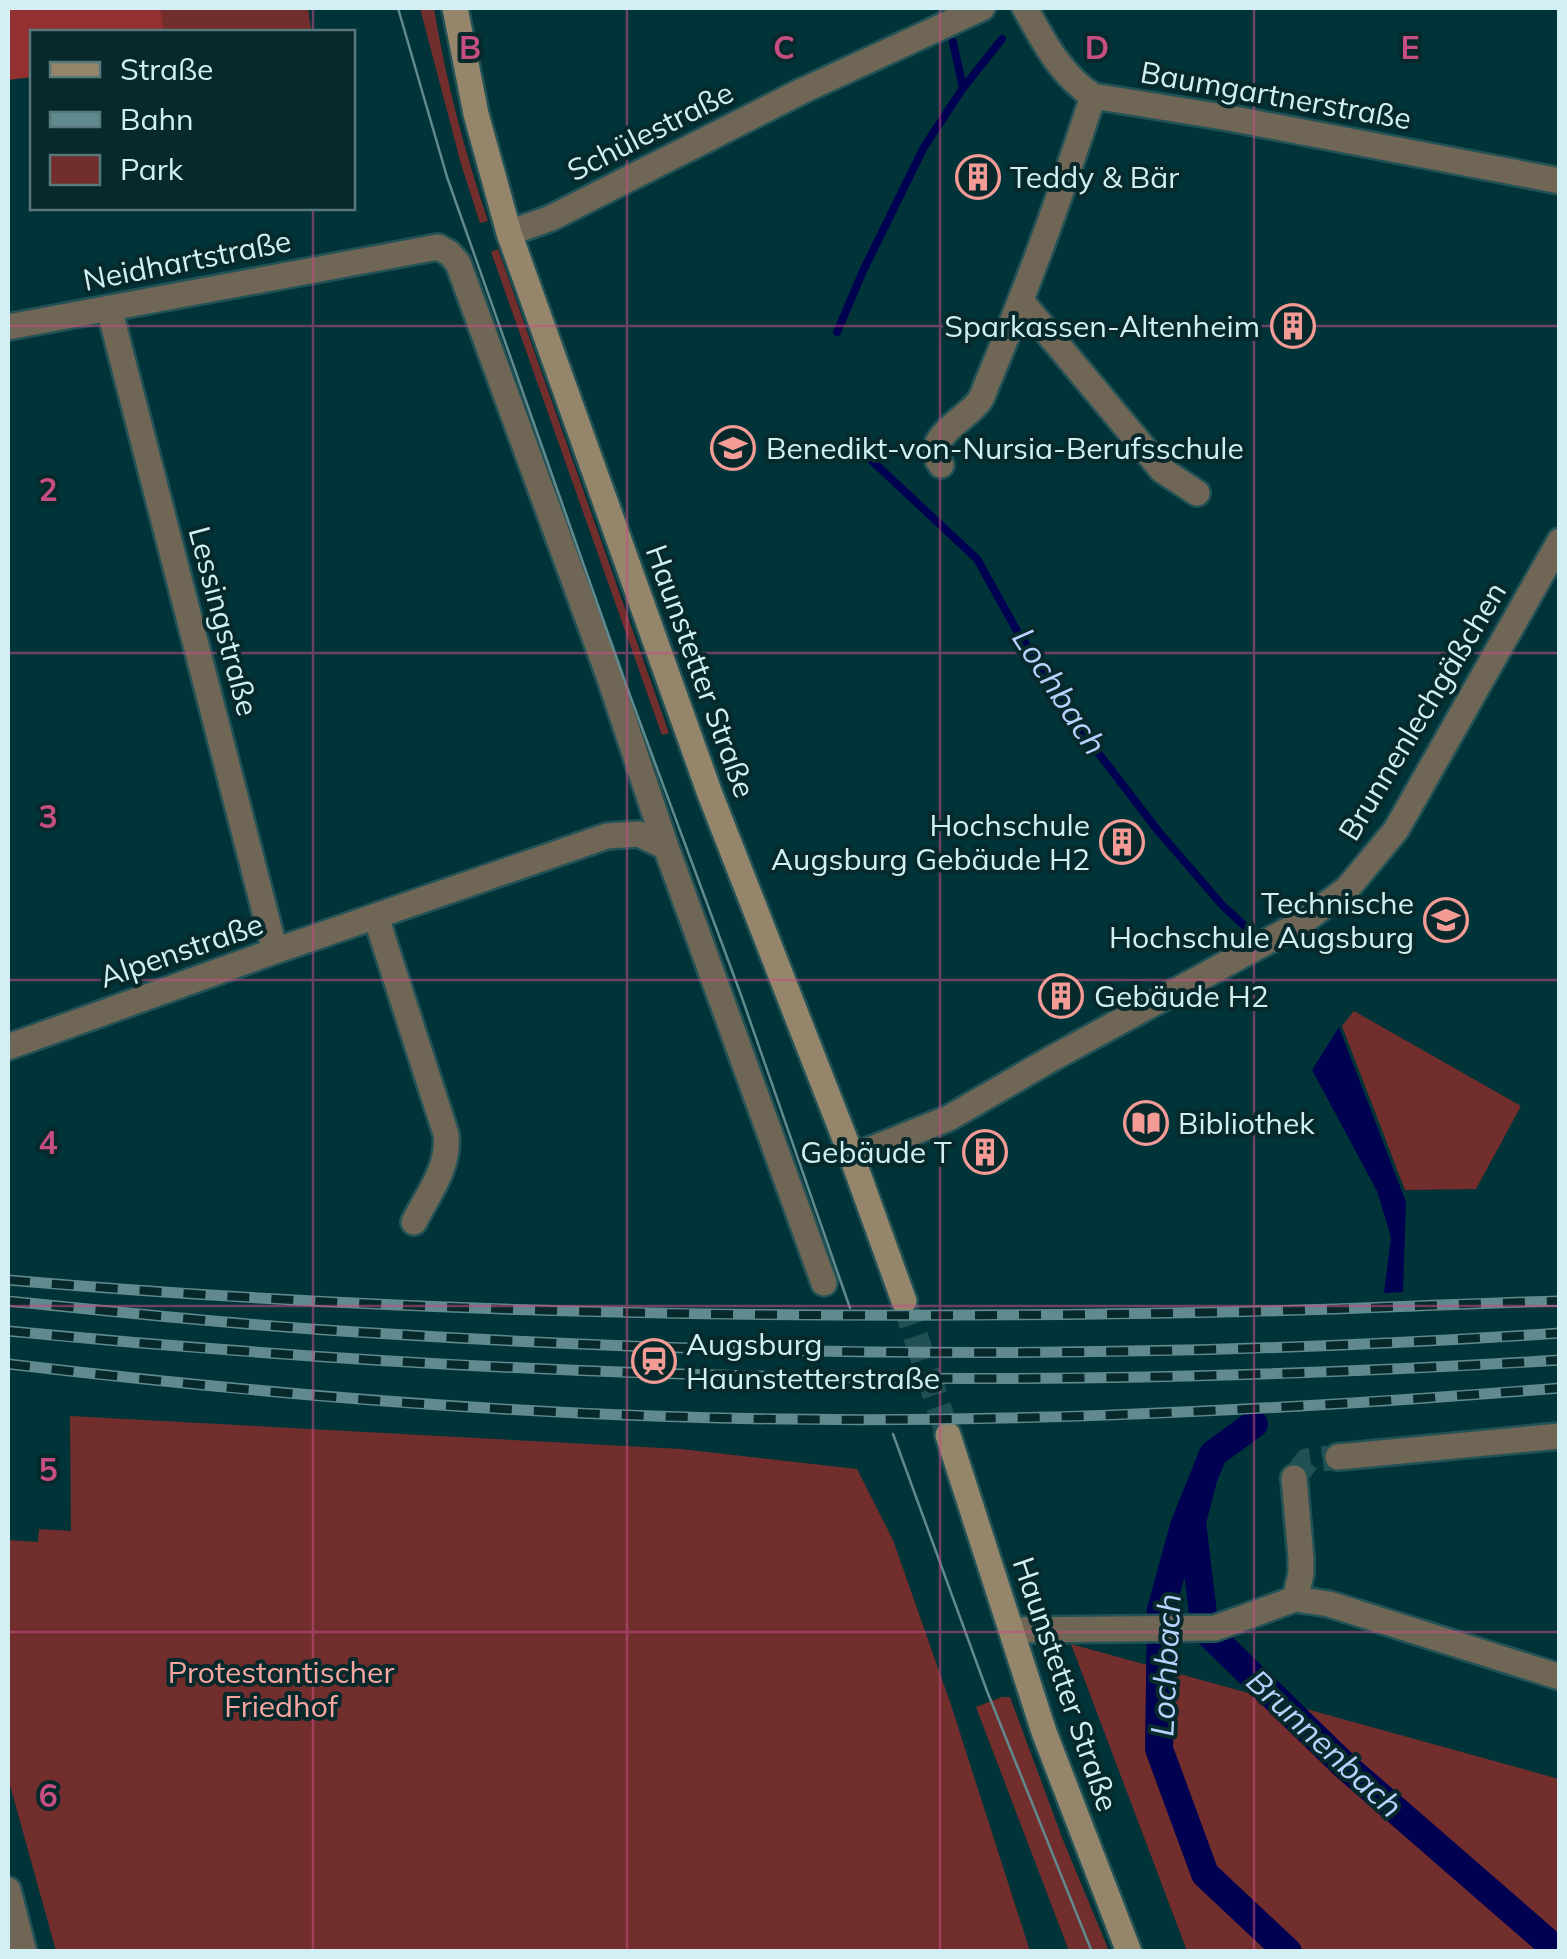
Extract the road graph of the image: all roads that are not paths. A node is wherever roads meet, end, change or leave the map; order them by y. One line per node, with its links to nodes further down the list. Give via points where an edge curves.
1 (454, 8): 5 (main road, Haunstetter Straße)
2 (466, 8): 5 (main road, Haunstetter Straße)
3 (982, 8): 8 (street, Schülestraße)
4 (1025, 8): 6 (street, via 1053,57)
5 (464, 55): 8 (main road, Haunstetter Straße)
6 (1093, 96): 7 (street, Baumgartnerstraße); 9 (street)
7 (1560, 181)
8 (509, 233): 19 (main road, Haunstetter Straße, via 710,794)
9 (1022, 302): 12 (street, via 980,401 940,438 935,450); 13 (street, via 1162,470)
10 (109, 308): 11 (street, Neidhartstraße); 15 (street, Neidhartstraße, via 438,247 450,253); 17 (street, Lessingstraße)
11 (8, 327)
12 (942, 465)
13 (1197, 493)
14 (1560, 541): 19 (street, Brunnenlechgäßchen, via 1396,830 1347,889 1301,923 949,1118)
15 (666, 846): 16 (street, Alpenstraße, via 639,834 607,836); 21 (street)
16 (376, 917): 17 (street, Alpenstraße); 20 (street, via 446,1134 445,1162)
17 (276, 951): 18 (street, Alpenstraße)
18 (8, 1047)
19 (852, 1157): 22 (main road, Haunstetter Straße)
20 (414, 1222)
21 (824, 1284)
22 (904, 1301)
23 (948, 1435): 28 (main road, Haunstetter Straße)
24 (1560, 1436): 25 (street)
25 (1338, 1457)
26 (1294, 1478): 27 (street, via 1301,1558)
27 (1295, 1598): 28 (street, via 1214,1628); 29 (street)
28 (1012, 1630): 32 (main road, Haunstetter Straße)
29 (1560, 1676)
30 (8, 1890): 31 (street)
31 (24, 1952)
32 (1129, 1952)

